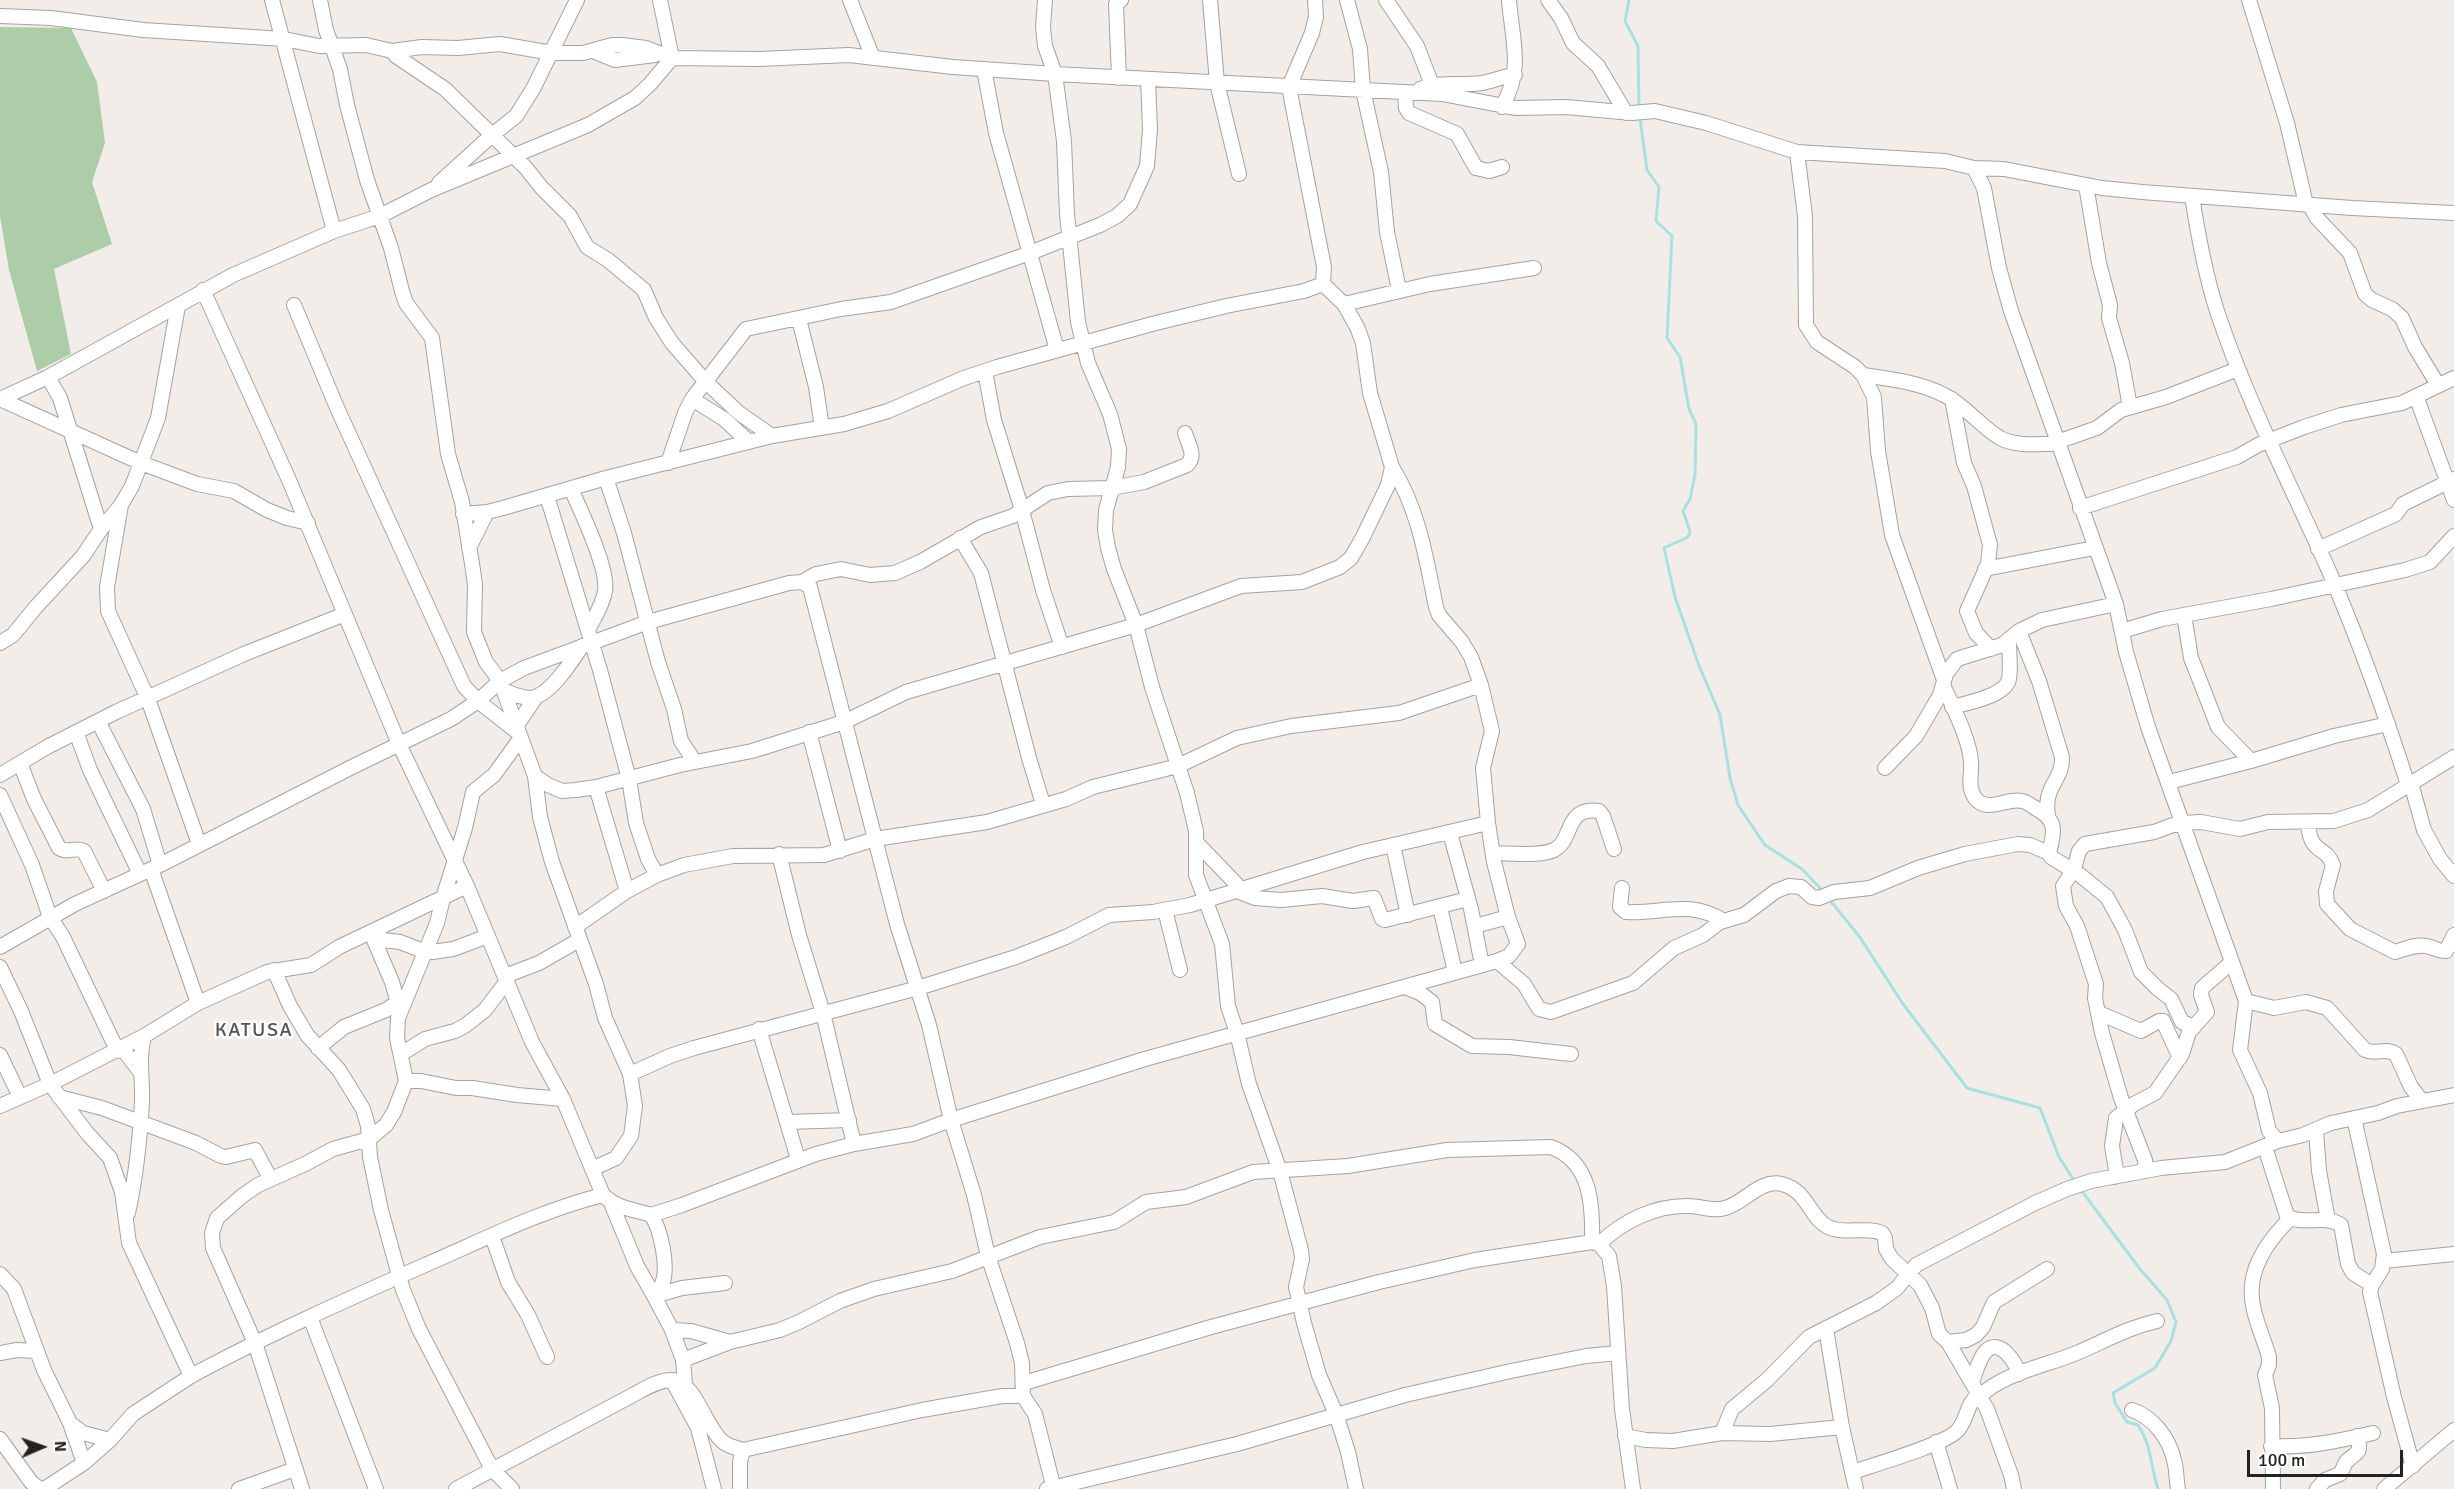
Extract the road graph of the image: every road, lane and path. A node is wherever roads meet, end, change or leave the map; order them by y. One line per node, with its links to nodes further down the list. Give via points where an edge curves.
1 (272, 0): 16 (street)
2 (320, 0): 17 (street)
3 (577, 0): 19 (street)
4 (660, 0): 20 (street)
5 (850, 0): 21 (street)
6 (1045, 0): 23 (street, via 1045,46)
7 (1121, 0): 25 (street, via 1116,4)
8 (1210, 0): 27 (street)
9 (1315, 0): 29 (street, via 1312,33)
10 (1347, 0): 30 (street, via 1360,49)
11 (1386, 0): 28 (street, via 1417,46)
12 (1509, 0): 24 (street)
13 (1548, 0): 33 (street, via 1573,43 1599,66)
14 (2249, 0): 45 (street)
15 (0, 16): 16 (street)
16 (284, 39): 17 (street); 48 (street)
17 (331, 47): 18 (street, via 366,45); 47 (street)
18 (392, 51): 19 (street, via 500,44); 34 (street, via 445,89)
19 (552, 53): 20 (street, via 622,45); 34 (street, via 516,117)
20 (668, 56): 21 (street); 36 (street, via 644,90 624,105 588,125)
21 (873, 58): 22 (street)
22 (984, 69): 23 (street); 50 (street, via 996,133)
23 (1056, 74): 25 (street); 49 (street)
24 (1515, 75): 28 (street, via 1482,83); 32 (street)
25 (1119, 78): 26 (street)
26 (1148, 80): 27 (street); 49 (street, via 1149,155 1131,204 1100,225)
27 (1217, 83): 29 (street); 40 (street)
28 (1432, 85): 31 (street)
29 (1289, 87): 30 (street); 52 (street, via 1324,267)
30 (1363, 90): 31 (street); 54 (street, via 1381,172 1387,232)
31 (1409, 92): 32 (street, via 1442,94); 37 (street, via 1409,113 1457,134 1476,168 1489,171)
32 (1502, 107): 33 (street)
33 (1635, 113): 35 (street, via 1655,111 1706,123)
34 (492, 135): 36 (street); 43 (street)
35 (1797, 152): 38 (street, via 1945,161); 63 (street, via 1805,216 1806,325 1817,342)
36 (513, 156): 43 (street); 66 (street, via 570,216 587,247 644,290 672,343)
37 (1502, 167)
38 (1974, 168): 39 (street); 42 (street)
39 (1995, 169): 41 (street); 42 (street)
40 (1239, 174)
41 (2086, 185): 44 (street); 72 (street, via 2110,305 2109,318)
42 (1984, 188): 77 (street, via 1999,268)
43 (431, 190): 47 (street)
44 (2192, 196): 45 (street); 61 (street, via 2207,276)
45 (2308, 204): 46 (street); 67 (street, via 2350,253 2365,294 2399,313)
46 (2454, 213)
47 (380, 216): 48 (street); 93 (street, via 406,303 432,338 448,453)
48 (334, 231): 53 (street)
49 (1069, 236): 50 (street); 59 (street)
50 (1030, 253): 58 (street, via 891,302); 60 (street)
51 (1533, 268): 54 (street)
52 (1323, 284): 55 (street); 59 (street)
53 (203, 290): 57 (street); 94 (street)
54 (1399, 290): 55 (street)
55 (1344, 304): 82 (street, via 1363,343 1370,393)
56 (294, 305): 122 (street, via 459,677)
57 (178, 306): 64 (street); 80 (street, via 158,418)
58 (799, 319): 66 (street, via 747,329); 73 (street)
59 (1082, 342): 60 (street); 85 (street, via 1118,441 1119,467)
60 (1057, 350): 62 (street)
61 (2238, 369): 72 (street); 78 (street)
62 (985, 371): 73 (street, via 888,411); 91 (street, via 994,420)
63 (1863, 375): 71 (street, via 1908,382); 117 (street, via 1874,397 1878,451 1892,535)
64 (48, 377): 69 (street); 74 (street)
65 (2454, 378): 67 (street)
66 (706, 382): 70 (street); 76 (street)
67 (2438, 385): 68 (street)
68 (2415, 396): 78 (street, via 2402,404 2341,415); 84 (street)
69 (0, 399): 74 (street)
70 (692, 399): 79 (street, via 724,419); 81 (street)
71 (1952, 399): 77 (street, via 2004,439 2036,444); 102 (street, via 1964,463 1989,540 1990,557)
72 (2130, 407): 77 (street, via 2097,428)
73 (822, 428): 76 (street)
74 (72, 433): 80 (street); 95 (street)
75 (1185, 434): 85 (street, via 1192,457 1187,465 1152,479)
76 (772, 436): 79 (street)
77 (2059, 440): 90 (street)
78 (2269, 441): 90 (street, via 2218,464); 100 (street)
79 (749, 442): 81 (street)
80 (141, 463): 89 (street); 94 (street, via 197,484 234,491 267,510)
81 (668, 463): 83 (street)
82 (1392, 467): 109 (street, via 1388,485 1363,537 1351,558 1340,567 1302,582 1241,586); 118 (street, via 1414,511 1439,615 1466,649)
83 (606, 478): 86 (street); 108 (street)
84 (2450, 480): 88 (street); 100 (street, via 2403,504 2396,514)
85 (1111, 488): 91 (street, via 1048,493); 109 (street, via 1106,510 1107,539)
86 (571, 489): 87 (street); 112 (street, via 606,582)
87 (548, 496): 92 (street); 112 (street)
88 (2454, 500)
89 (122, 505): 95 (street); 101 (street)
90 (2080, 508): 98 (street)
91 (1022, 510): 97 (street); 114 (street)
92 (486, 512): 93 (street); 99 (street)
93 (464, 514): 99 (street)
94 (308, 523): 106 (street)
95 (100, 531): 101 (street); 113 (street, via 83,556 17,630)
96 (2454, 536): 104 (street, via 2430,562)
97 (960, 538): 103 (street, via 895,573 870,575 841,569); 116 (street, via 981,573)
98 (2094, 548): 102 (street); 105 (street)
99 (469, 549): 119 (street, via 476,585 474,632)
100 (2318, 549): 104 (street)
101 (110, 568): 121 (street, via 108,611)
102 (1985, 569): 115 (street, via 1967,610 1976,633)
103 (801, 582): 108 (street); 125 (street, via 810,587)
104 (2334, 584): 107 (street); 126 (street)
105 (2116, 604): 110 (street); 111 (street, via 2057,615)
106 (345, 614): 121 (street, via 244,654); 130 (street)
107 (2184, 615): 110 (street); 132 (street, via 2191,658 2218,727)
108 (648, 622): 112 (street); 134 (street, via 681,741)
109 (1136, 625): 114 (street); 135 (street)
110 (2122, 631): 140 (street, via 2137,692)
111 (2014, 636): 115 (street); 123 (street, via 2006,686 1985,698); 145 (street, via 2039,681 2062,757 2061,770 2047,795)
112 (587, 639): 119 (street, via 524,668); 120 (street, via 563,673); 139 (street)
113 (0, 643)
114 (1062, 647): 116 (street)
115 (1991, 649): 117 (street, via 1957,659)
116 (1006, 662): 125 (street, via 906,692); 144 (street)
117 (1943, 682): 123 (street); 136 (street, via 1940,695 1916,736)
118 (1481, 685): 135 (street, via 1400,713 1291,726 1237,738); 147 (street, via 1492,731 1483,768)
119 (501, 686): 120 (street, via 529,698); 122 (street); 129 (street)
120 (536, 697): 129 (street, via 521,718)
121 (148, 699): 124 (street); 152 (street)
122 (478, 701): 129 (street); 130 (street)
123 (1952, 707): 145 (street, via 1970,756 1970,786 1977,801 1984,805 2022,801)
124 (98, 721): 127 (street); 160 (street, via 143,809)
125 (844, 722): 128 (street); 150 (street)
126 (2388, 724): 132 (street); 141 (street)
127 (76, 732): 133 (street); 160 (street, via 90,770)
128 (809, 732): 134 (street, via 752,751); 155 (street)
129 (518, 735): 138 (street); 159 (street, via 494,775 473,792)
130 (399, 744): 152 (street); 159 (street)
131 (2454, 757): 141 (street)
132 (2251, 761): 140 (street)
133 (20, 762): 137 (street); 166 (street, via 59,848 84,851)
134 (695, 762): 139 (street)
135 (1178, 766): 144 (street); 151 (street)
136 (1885, 768)
137 (0, 775)
138 (535, 776): 142 (street, via 562,791); 179 (street, via 547,845)
139 (629, 779): 142 (street); 162 (street, via 636,823)
140 (2169, 783): 148 (street)
141 (2410, 784): 146 (street, via 2355,816); 163 (street, via 2424,830)
142 (596, 788): 167 (street)
143 (0, 795): 175 (street, via 32,865)
144 (1043, 804): 150 (street, via 969,826)
145 (2048, 816): 158 (street, via 2054,836)
146 (2308, 822): 148 (street, via 2268,822 2240,829 2201,822); 180 (street, via 2311,840 2333,865 2327,904 2350,929 2395,951 2420,945 2446,951)
147 (1488, 824): 149 (street); 156 (street)
148 (2183, 824): 161 (street, via 2085,844); 186 (street)
149 (1450, 833): 153 (street); 170 (street)
150 (875, 839): 155 (street); 194 (street)
151 (1196, 842): 168 (street); 171 (street, via 1196,874)
152 (200, 844): 160 (street)
153 (1393, 845): 168 (street); 174 (street)
154 (1614, 849): 156 (street, via 1603,816 1593,810 1577,816 1564,841 1551,852)
155 (840, 851): 157 (street)
156 (1493, 853): 176 (street)
157 (779, 854): 162 (street, via 716,857); 198 (street)
158 (2049, 854): 161 (street); 177 (street, via 2019,844 1965,854 1870,888 1834,892 1819,898 1801,887 1789,886 1744,915)
159 (456, 863): 164 (street); 169 (street)
160 (150, 869): 166 (street); 196 (street)
161 (2073, 870): 199 (street, via 2062,886 2064,899 2090,962); 200 (street, via 2107,897 2141,972 2171,999 2182,1022)
162 (657, 875): 167 (street)
163 (2454, 876)
164 (467, 886): 169 (street); 182 (street)
165 (1622, 888): 177 (street, via 1620,907 1626,912 1683,908 1708,912)
166 (104, 891): 175 (street)
167 (627, 891): 179 (street)
168 (1239, 891): 171 (street); 174 (street, via 1255,898 1281,900 1322,896 1353,901 1374,897 1382,919)
169 (443, 898): 181 (street, via 425,904); 184 (street)
170 (1468, 899): 172 (street); 178 (street)
171 (1207, 901): 173 (street); 202 (street, via 1222,944 1228,1006)
172 (1440, 907): 174 (street); 191 (street)
173 (1166, 910): 190 (street); 194 (street, via 1109,915 1041,948)
174 (1408, 915)
175 (50, 917): 183 (street); 205 (street)
176 (1508, 917): 178 (street); 185 (street, via 1518,944 1509,956)
177 (1724, 921): 185 (street, via 1703,936 1669,951 1633,983 1551,1012 1539,1009 1524,984)
178 (1475, 926): 187 (street)
179 (577, 934): 192 (street, via 539,963); 211 (street, via 605,1018)
180 (2454, 935)
181 (372, 936): 184 (street); 189 (street, via 339,946 311,965); 197 (street)
182 (488, 936): 184 (street, via 453,949); 192 (street)
183 (0, 947)
184 (424, 951): 197 (street, via 413,986)
185 (1497, 961): 187 (street)
186 (2232, 962): 195 (street); 200 (street, via 2202,988 2207,1012)
187 (1482, 965): 191 (street)
188 (0, 967): 213 (street)
189 (274, 970): 196 (street); 204 (street, via 290,1006)
190 (1180, 970)
191 (1455, 972): 193 (street)
192 (506, 979): 206 (street, via 485,1010 466,1025 425,1039); 217 (street, via 532,1042)
193 (1405, 987): 202 (street); 207 (street, via 1432,1002 1435,1024 1472,1046)
194 (918, 988): 198 (street); 223 (street)
195 (2246, 1001): 218 (street, via 2274,1008 2306,1002 2327,1008 2365,1050 2396,1054); 229 (street, via 2240,1050 2260,1093)
196 (198, 1003): 203 (street)
197 (399, 1007): 204 (street, via 344,1027); 206 (street, via 396,1030)
198 (823, 1013): 201 (street); 222 (street)
199 (2099, 1013): 209 (street, via 2141,1031 2162,1020); 220 (street)
200 (2194, 1027): 209 (street, via 2187,1035)
201 (759, 1029): 211 (street, via 669,1056); 225 (street)
202 (1237, 1033): 223 (street); 232 (street, via 1249,1084)
203 (144, 1036): 205 (street); 210 (street)
204 (318, 1048): 227 (street, via 339,1070 359,1101)
205 (117, 1050): 210 (street, via 125,1052); 213 (street)
206 (401, 1054): 212 (street)
207 (1571, 1054)
208 (0, 1055): 214 (street)
209 (2180, 1058): 220 (street, via 2155,1093)
210 (141, 1073): 224 (street)
211 (630, 1074): 231 (street, via 635,1106 631,1136 616,1158)
212 (406, 1081): 217 (street); 227 (street, via 386,1125)
213 (50, 1084): 214 (street); 215 (street)
214 (20, 1097): 219 (street)
215 (60, 1098): 224 (street, via 87,1102); 240 (street, via 110,1158 122,1192)
216 (2453, 1098): 218 (street)
217 (563, 1099): 231 (street)
218 (2422, 1101): 221 (street)
219 (0, 1106)
220 (2126, 1110): 233 (street); 234 (street, via 2115,1123)
221 (2354, 1118): 226 (street); 245 (street)
222 (849, 1120): 225 (street); 228 (street)
223 (951, 1120): 228 (street, via 913,1134); 244 (street)
224 (139, 1122): 235 (street, via 226,1157 255,1150); 240 (street)
225 (789, 1122): 230 (street)
226 (2316, 1130): 229 (street); 239 (street)
227 (369, 1139): 235 (street, via 333,1149); 249 (street, via 377,1193)
228 (854, 1144): 230 (street)
229 (2272, 1144): 233 (street, via 2225,1162); 238 (street, via 2285,1212)
230 (798, 1159): 237 (street)
231 (592, 1169): 236 (street)
232 (1280, 1171): 242 (street, via 1370,1164 1448,1150 1551,1147 1563,1152 1582,1172 1593,1211); 244 (street, via 1253,1172 1186,1197 1146,1202 1114,1222 1040,1237); 253 (street, via 1301,1250 1296,1287)
233 (2146, 1171): 234 (street)
234 (2114, 1177): 247 (street, via 2078,1185 2035,1203 1926,1259)
235 (270, 1178): 260 (street, via 227,1207 217,1218 211,1240)
236 (607, 1199): 237 (street); 241 (street, via 563,1207); 252 (street)
237 (651, 1215): 252 (street, via 663,1244 663,1282)
238 (2291, 1218): 239 (street); 284 (street, via 2270,1242 2252,1286 2269,1357 2265,1375 2272,1408)
239 (2328, 1220): 251 (street, via 2341,1225 2353,1272)
240 (126, 1227): 267 (street, via 144,1278)
241 (492, 1236): 249 (street); 264 (street, via 508,1282)
242 (1595, 1243): 247 (street, via 1641,1215 1689,1206 1725,1208 1758,1188 1776,1183 1800,1194 1829,1228 1882,1233 1892,1259); 253 (street, via 1475,1260); 263 (street, via 1609,1256)
243 (2454, 1254): 245 (street)
244 (988, 1256): 258 (street, via 952,1271 840,1301 790,1326); 270 (street, via 1017,1343)
245 (2384, 1261): 251 (street)
246 (2047, 1269): 259 (street, via 1994,1302 1976,1335)
247 (1909, 1273): 256 (street, via 1897,1288 1876,1303); 259 (street, via 1925,1294 1939,1334)
248 (0, 1274): 261 (street, via 14,1289)
249 (399, 1277): 254 (street); 289 (street, via 419,1329)
250 (725, 1284): 252 (street, via 682,1288)
251 (2372, 1285): 287 (street, via 2373,1307)
252 (654, 1296): 257 (street)
253 (1299, 1303): 270 (street, via 1211,1327); 273 (street, via 1314,1359)
254 (310, 1317): 260 (street); 295 (street)
255 (2157, 1321): 266 (street, via 2128,1328 2078,1353)
256 (1826, 1328): 275 (street); 277 (street, via 1809,1337 1732,1409)
257 (672, 1330): 258 (street); 265 (street)
258 (730, 1342): 265 (street)
259 (1948, 1342): 269 (street)
260 (255, 1343): 267 (street); 288 (street)
261 (36, 1351): 262 (street); 274 (street)
262 (0, 1353)
263 (1618, 1353): 273 (street, via 1511,1371); 279 (street)
264 (547, 1357)
265 (683, 1360): 268 (street)
266 (2019, 1374): 269 (street, via 2008,1354 1992,1348 1985,1352); 271 (street)
267 (191, 1376): 282 (street, via 133,1414)
268 (678, 1382): 285 (street, via 724,1444); 289 (street, via 656,1384 641,1391); 298 (street, via 698,1428)
269 (1972, 1382): 271 (street)
270 (1023, 1389): 285 (street); 291 (street, via 1035,1414)
271 (1980, 1395): 283 (street, via 1968,1406 1958,1430); 304 (street)
272 (2132, 1410): 305 (street, via 2148,1417 2169,1447)
273 (1336, 1414): 291 (street, via 1237,1444); 300 (street)
274 (70, 1423): 282 (street, via 83,1433); 286 (street)
275 (1842, 1427): 277 (street, via 1770,1434); 290 (street)
276 (2454, 1430): 287 (street)
277 (1722, 1433): 279 (street, via 1673,1441)
278 (2373, 1433): 280 (street)
279 (1625, 1436): 301 (street)
280 (2357, 1436): 284 (street, via 2306,1446); 307 (street, via 2357,1455 2340,1474 2325,1480)
281 (0, 1439): 292 (street, via 31,1482)
282 (110, 1440): 286 (street)
283 (1936, 1442): 290 (street); 303 (street)
284 (2271, 1446): 306 (street)
285 (743, 1450): 299 (street)
286 (84, 1463): 292 (street)
287 (2413, 1466): 308 (street)
288 (295, 1469): 293 (street); 294 (street)
289 (492, 1469): 296 (street); 297 (street)
290 (1853, 1472): 302 (street)
291 (1052, 1488)
292 (42, 1489)
293 (239, 1489)
294 (302, 1489)
295 (376, 1489)
296 (456, 1489)
297 (512, 1489)
298 (714, 1489)
299 (740, 1489)
300 (1356, 1489)
301 (1633, 1489)
302 (1856, 1489)
303 (1950, 1489)
304 (2014, 1489)
305 (2178, 1489)
306 (2273, 1489)
307 (2317, 1489)
308 (2384, 1489)

